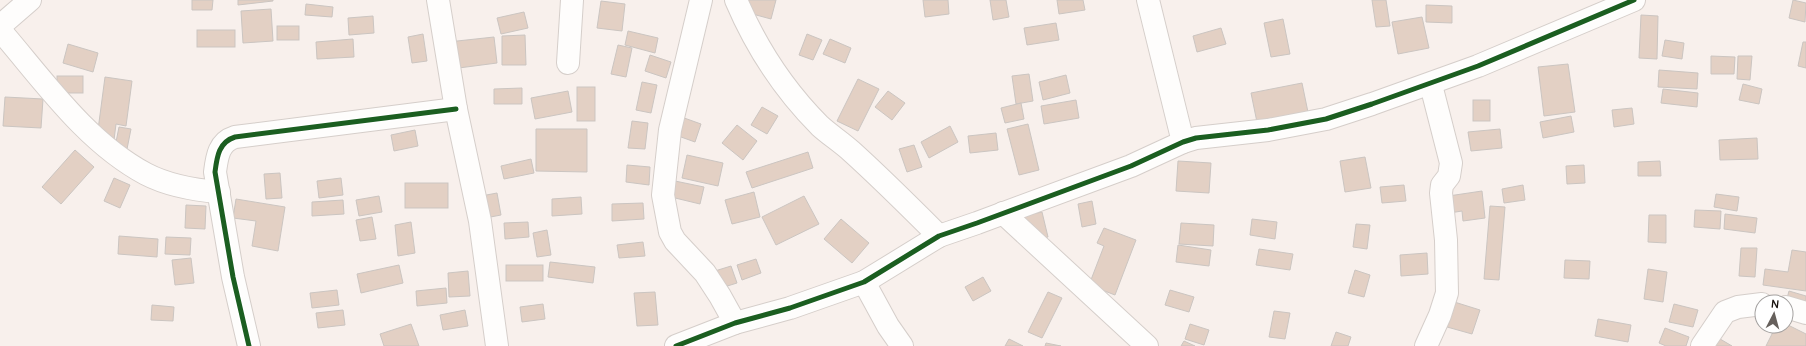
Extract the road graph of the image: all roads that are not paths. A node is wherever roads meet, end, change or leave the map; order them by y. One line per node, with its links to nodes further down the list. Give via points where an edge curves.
1 (30, 0): 8 (street)
2 (438, 0): 12 (street)
3 (572, 0): 10 (street)
4 (701, 0): 21 (street, via 670,130 663,195 672,237 705,273)
5 (736, 0): 16 (street, via 754,39 797,100 821,127 850,151)
6 (1148, 0): 13 (street)
7 (1634, 0): 11 (street)
8 (0, 26)
9 (0, 30): 14 (street, via 67,109 123,160 176,186)
10 (568, 63)
11 (1431, 85): 13 (street, via 1326,119); 27 (street, via 1451,163 1449,176 1442,184 1447,293)
12 (456, 109): 14 (street, via 235,137 222,145 216,159 215,172); 23 (street, via 480,221)
13 (1183, 142): 15 (street, via 1131,166)
14 (219, 192): 22 (street)
15 (1003, 213): 16 (street); 26 (street)
16 (939, 236): 17 (street)
17 (864, 282): 21 (street, via 790,308); 25 (street)
18 (1754, 305): 28 (street, via 1725,312)
19 (1794, 309): 20 (street)
20 (1806, 312)
21 (735, 323): 24 (street)
22 (248, 346)
23 (497, 346)
24 (676, 346)
25 (902, 346)
26 (1148, 346)
27 (1426, 346)
28 (1702, 346)

